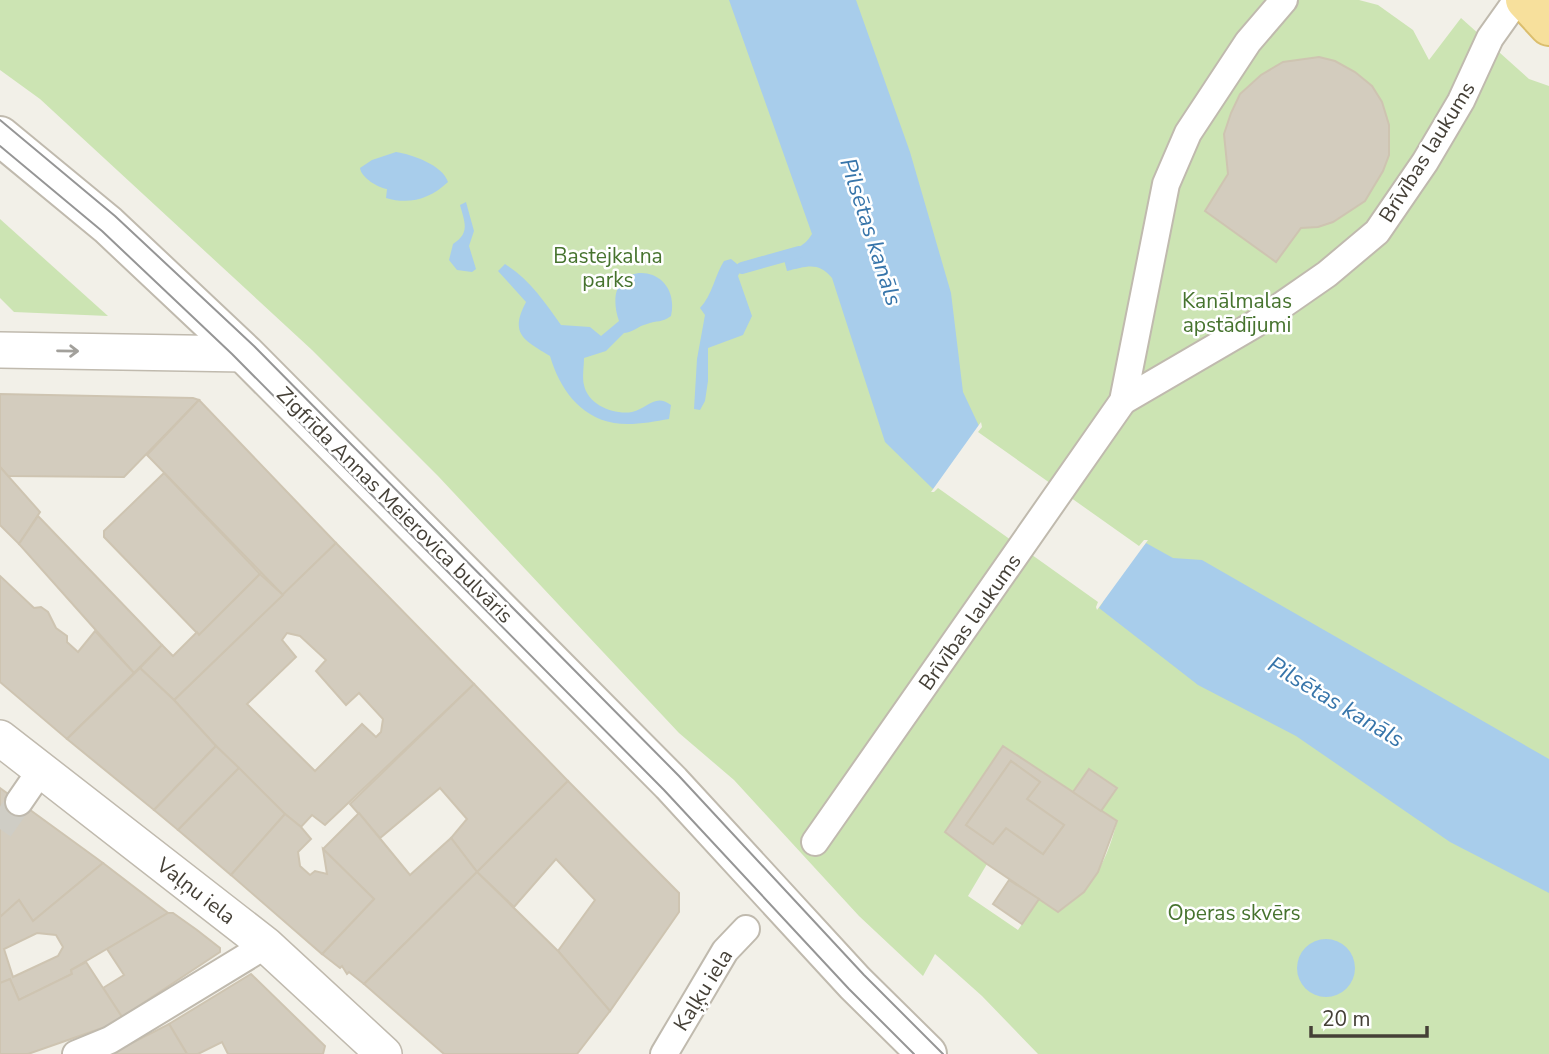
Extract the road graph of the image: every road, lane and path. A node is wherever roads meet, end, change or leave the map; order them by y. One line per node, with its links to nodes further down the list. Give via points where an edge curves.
1 (1284, 0): 8 (street, Brīvības laukums, via 1248,42 1188,133 1166,184)
2 (1517, 0): 8 (street, Brīvības laukums, via 1490,38 1461,101 1425,162 1377,232 1255,324)
3 (1525, 0): 4 (main road)
4 (1549, 26)
5 (0, 136): 7 (street, Zigfrīda Annas Meierovica bulvāris, via 108,225)
6 (0, 350): 7 (street, one-way to 7)
7 (245, 354): 18 (street, Zigfrīda Annas Meierovica bulvāris, via 671,783 855,983)
8 (1123, 401): 12 (street, Brīvības laukums)
9 (0, 738): 10 (street, Vaļņu iela)
10 (41, 770): 11 (street); 14 (street, Vaļņu iela)
11 (19, 802)
12 (815, 842)
13 (746, 929): 17 (street, Kaļķu iela, via 726,951)
14 (266, 945): 15 (street, via 110,1040); 16 (street, Vaļņu iela)
15 (76, 1054)
16 (384, 1054)
17 (664, 1054)
18 (927, 1054)

